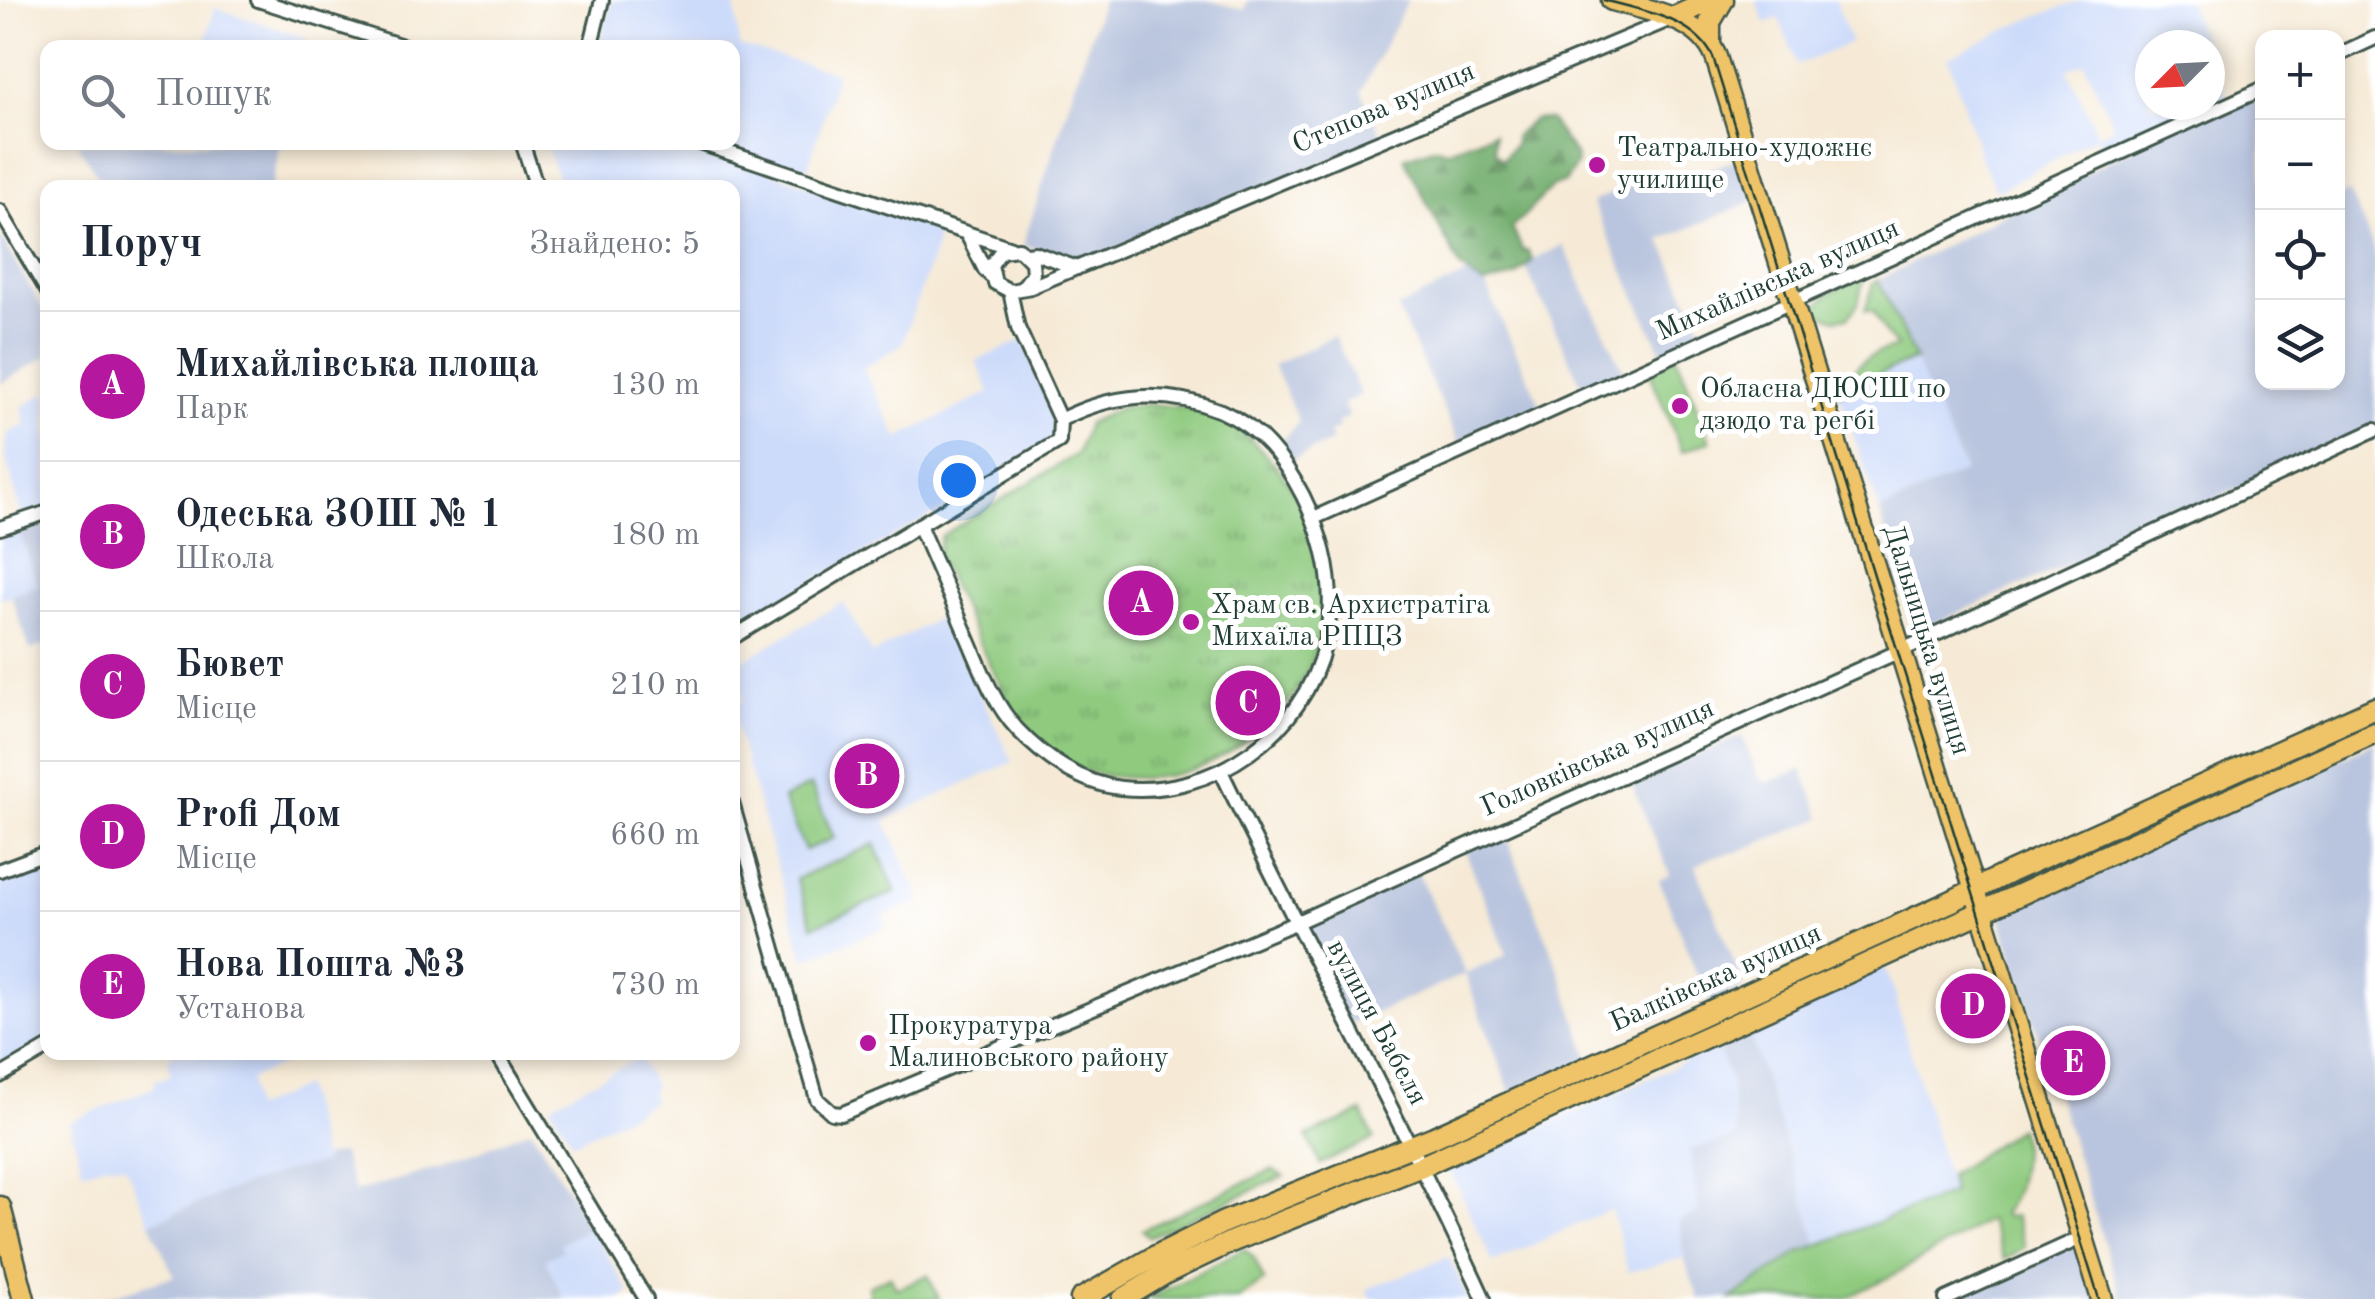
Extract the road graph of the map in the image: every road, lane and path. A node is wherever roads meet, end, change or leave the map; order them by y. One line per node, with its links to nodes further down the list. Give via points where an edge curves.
1 (258, 0): 8 (street)
2 (602, 0): 9 (street)
3 (1612, 0): 6 (main road)
4 (1712, 0): 6 (main road, Степова вулиця)
5 (1723, 0): 10 (main road, via 1710,22)
6 (1672, 18): 10 (main road); 20 (street, Степова вулиця)
7 (2375, 38): 11 (street)
8 (384, 40)
9 (592, 40)
10 (1710, 43): 24 (main road, Дальницька вулиця)
11 (2345, 52)
12 (2255, 92): 24 (street, Михайлівська вулиця)
13 (525, 150): 15 (street)
14 (720, 150): 17 (street)
15 (534, 180)
16 (0, 211): 22 (street)
17 (968, 236): 18 (street); 21 (street)
18 (1011, 248): 19 (street); 21 (street, via 993,259)
19 (1027, 254): 20 (street); 23 (street, via 1033,274)
20 (1077, 268): 23 (street, Степова вулиця)
21 (991, 276): 23 (street, via 999,287)
22 (40, 278)
23 (1016, 290): 25 (street, via 1018,328)
24 (1792, 302): 28 (street, Михайлівська вулиця); 32 (main road, Дальницька вулиця)
25 (1060, 420): 28 (street, via 1104,400 1129,397 1203,404 1258,432); 29 (street, via 1059,441)
26 (2375, 430): 32 (street, Головківська вулиця)
27 (40, 515): 30 (street)
28 (1314, 518): 35 (street, via 1331,604 1316,671 1299,704 1265,743)
29 (918, 525): 31 (street); 35 (street, via 990,690 1015,728 1045,756 1118,788 1153,789)
30 (0, 528)
31 (740, 633)
32 (1900, 651): 39 (main road, Дальницька вулиця); 41 (street, Головківська вулиця)
33 (2375, 708): 39 (main road, Балківська вулиця)
34 (2375, 734): 40 (main road, Балківська вулиця)
35 (1221, 771): 41 (street, вулиця Бабеля)
36 (740, 832): 41 (street, Головківська вулиця, via 817,1098 832,1113)
37 (40, 855): 38 (street)
38 (0, 870)
39 (1975, 890): 40 (main road, Дальницька вулиця); 45 (main road, Балківська вулиця)
40 (1981, 911): 45 (main road, Балківська вулиця); 47 (main road, Дальницька вулиця)
41 (1295, 923): 45 (street, вулиця Бабеля)
42 (40, 1053): 44 (street)
43 (501, 1060): 49 (street)
44 (0, 1076)
45 (1417, 1156): 50 (main road, Балківська вулиця, via 1224,1222); 51 (main road, Балківська вулиця); 52 (street, вулиця Бабеля)
46 (0, 1207): 48 (main road)
47 (2083, 1237): 53 (street); 54 (main road, Дальницька вулиця)
48 (24, 1299)
49 (646, 1299)
50 (1081, 1299)
51 (1123, 1299)
52 (1484, 1299)
53 (1946, 1299)
54 (2102, 1299)

